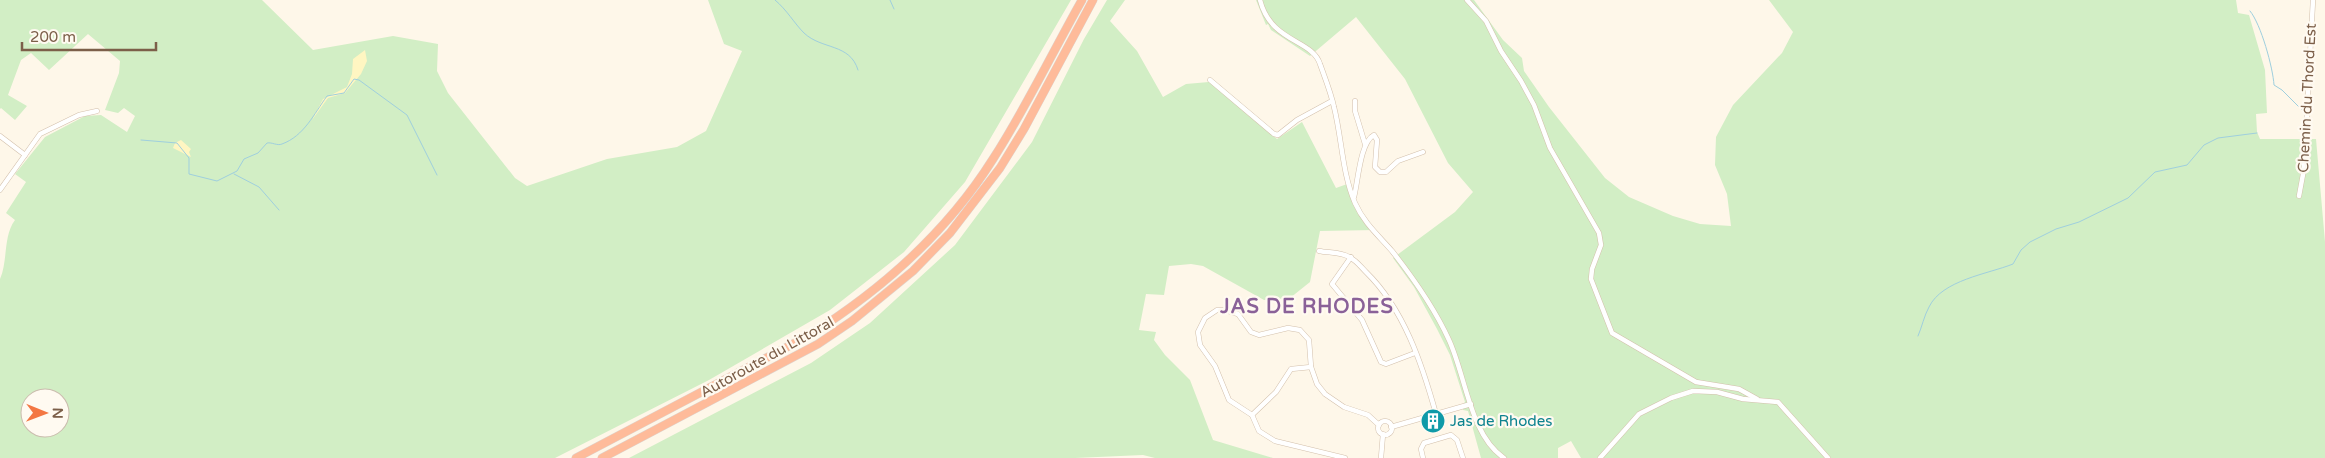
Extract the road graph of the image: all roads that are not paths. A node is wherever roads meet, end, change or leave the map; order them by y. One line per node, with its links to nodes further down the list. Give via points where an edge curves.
1 (1082, 0): 32 (highway, Autoroute du Littoral, via 987,168 952,214 894,274 808,336)
2 (1093, 0): 33 (highway, Autoroute du Littoral, via 1000,168 950,233 913,271 818,344)
3 (1260, 0): 7 (street, via 1274,28 1318,58)
4 (1467, 0): 21 (street, via 1486,21 1521,81 1550,148 1599,233 1601,245 1591,274 1610,329 1623,340 1696,382)
5 (2313, 0): 15 (street, Chemin du Thord Est, via 2304,169)
6 (1210, 80): 7 (street, via 1278,135 1297,120)
7 (1332, 101): 16 (street)
8 (1355, 101): 11 (street)
9 (97, 111): 13 (street, via 79,115 46,130)
10 (0, 136): 13 (street)
11 (1365, 145): 12 (street, via 1372,136 1376,137 1376,167 1384,173 1398,161); 16 (street)
12 (1423, 152)
13 (25, 155): 14 (street)
14 (0, 190)
15 (2299, 196)
16 (1354, 199): 26 (street, via 1368,227 1384,241 1428,299 1449,341)
17 (1319, 252): 18 (street)
18 (1351, 257): 19 (street, via 1391,301); 19 (street, via 1332,284 1362,320 1381,362 1386,364)
19 (1415, 353): 27 (street)
20 (1311, 368): 28 (street, via 1291,369 1276,392); 28 (street, via 1310,344 1300,330 1288,328 1258,335 1251,332 1238,314 1225,310 1217,310 1205,318 1198,332 1200,345 1215,366 1229,400); 29 (street, via 1317,384 1334,402 1368,415)
21 (1732, 388): 22 (street); 23 (street)
22 (1740, 390): 24 (street, via 1742,395); 25 (street)
23 (1717, 392): 24 (street); 39 (street, via 1693,391 1640,414)
24 (1738, 398): 25 (street)
25 (1757, 399): 40 (street, via 1781,404)
26 (1472, 404): 27 (street); 38 (street, via 1485,439)
27 (1436, 414): 30 (street)
28 (1252, 415): 34 (street, via 1258,431 1274,441)
29 (1379, 425): 30 (street, via 1385,421); 31 (street, via 1379,431)
30 (1391, 427): 31 (street, via 1389,433)
31 (1384, 434): 35 (street)
32 (576, 458)
33 (602, 458)
34 (1345, 458)
35 (1382, 458)
36 (1424, 458): 37 (street, via 1421,450 1424,443 1452,435)
37 (1463, 458)
38 (1504, 458)
39 (1600, 458)
40 (1828, 458)

